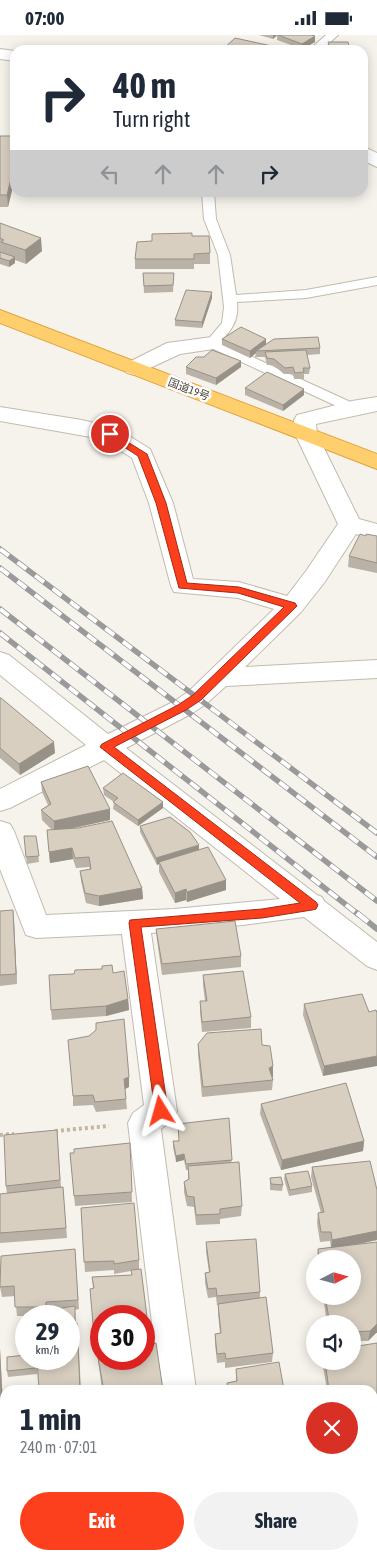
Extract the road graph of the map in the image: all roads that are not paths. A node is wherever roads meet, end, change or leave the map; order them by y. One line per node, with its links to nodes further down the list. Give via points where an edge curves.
1 (333, 35): 2 (lane)
2 (321, 45)
3 (208, 197): 5 (lane, via 210,219 224,255)
4 (377, 281): 5 (lane, via 306,293)
5 (230, 299): 7 (lane, via 231,319)
6 (0, 316): 8 (highway, 国道19号)
7 (212, 343): 8 (street, via 176,348); 10 (lane)
8 (135, 368): 12 (highway, 国道19号)
9 (377, 404): 10 (street)
10 (352, 407): 12 (street, via 305,420)
11 (0, 415): 16 (street, via 110,434 142,454 161,503 183,586 239,590)
12 (306, 434): 13 (highway, 国道19号); 14 (street)
13 (377, 462)
14 (350, 524): 15 (street); 16 (street, via 316,577)
15 (377, 532)
16 (292, 606): 19 (street)
17 (0, 661): 20 (street)
18 (377, 669): 19 (street)
19 (218, 677): 20 (street, via 182,708)
20 (106, 747): 21 (street); 23 (street)
21 (0, 801)
22 (0, 831): 24 (street, via 36,927)
23 (312, 905): 24 (street, via 262,914); 25 (street)
24 (135, 923): 26 (street, via 161,1111 144,1123)
25 (377, 957)
26 (177, 1385)

